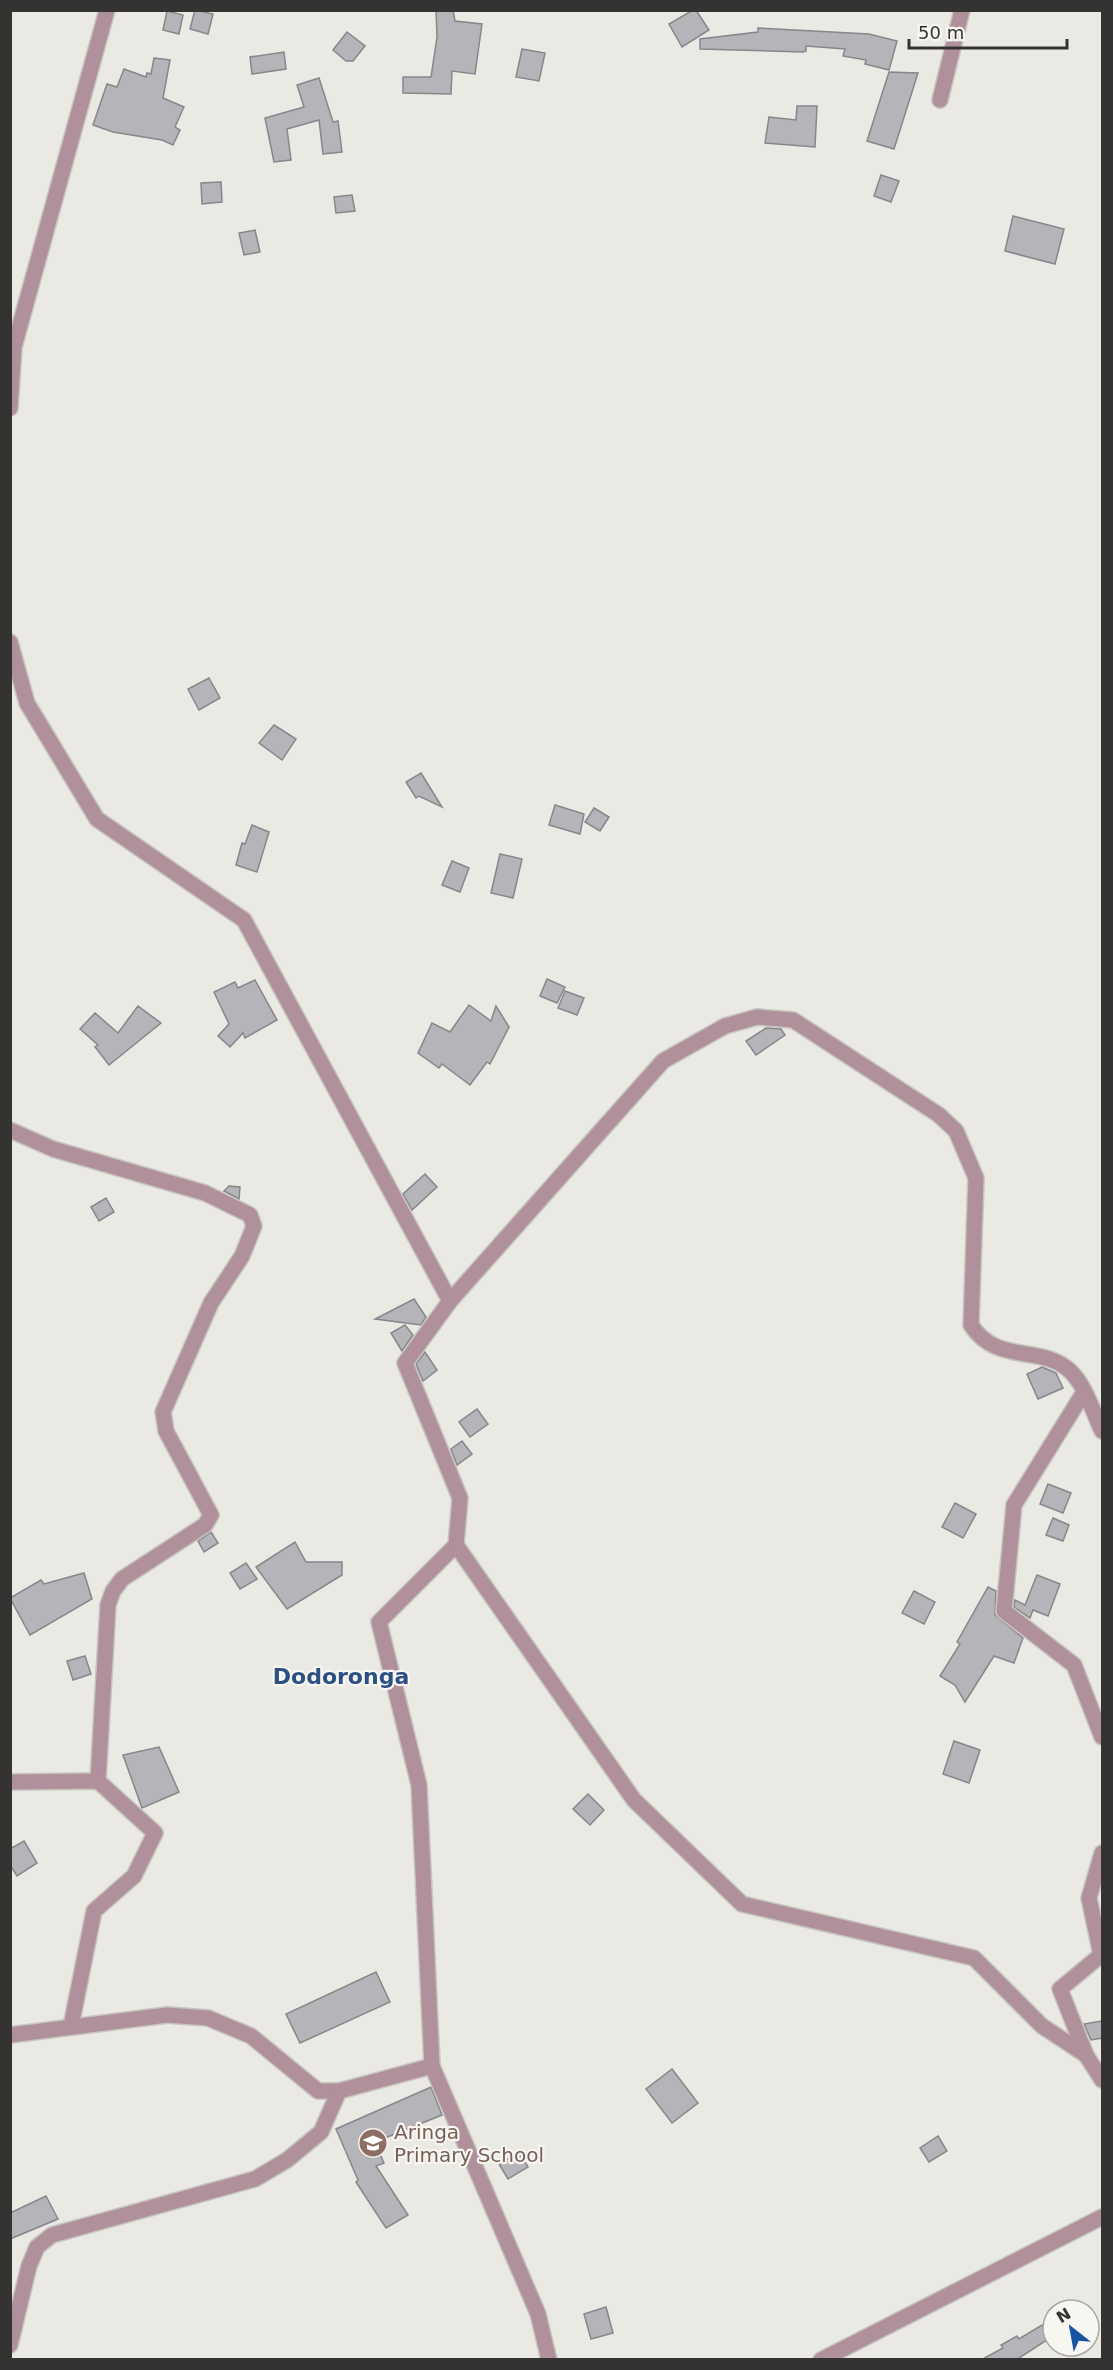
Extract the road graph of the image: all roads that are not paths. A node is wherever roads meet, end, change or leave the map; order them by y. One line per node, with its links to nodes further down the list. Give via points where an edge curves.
1 (107, 10): 4 (street)
2 (962, 10): 3 (street)
3 (940, 100)
4 (12, 346): 5 (street)
5 (10, 408)
6 (10, 642): 8 (street, via 27,703 98,819 244,920)
7 (10, 1130): 13 (street, via 54,1149 205,1193 250,1215 254,1226 242,1256 211,1303 163,1412 166,1431 211,1515 205,1525 122,1579 108,1605)
8 (450, 1301): 9 (street, via 663,1061 725,1026 757,1017 793,1020 939,1115 956,1131 976,1178 971,1325 987,1344 1053,1359 1070,1371); 11 (street, via 405,1363 460,1498)
9 (1084, 1392): 10 (street); 12 (street, via 1014,1505 1004,1611 1074,1665)
10 (1102, 1431)
11 (456, 1545): 18 (street, via 634,1800 742,1904 975,1958 1042,2026); 19 (street, via 379,1622 419,1785)
12 (1102, 1737)
13 (98, 1781): 14 (street); 16 (street, via 155,1833 134,1876 94,1911)
14 (10, 1782)
15 (1102, 1853): 18 (street, via 1089,1898 1101,1955 1060,1989)
16 (71, 2026): 17 (street); 21 (street, via 167,2015 208,2018 251,2036 318,2091)
17 (10, 2035)
18 (1086, 2055): 20 (street)
19 (432, 2066): 21 (street); 24 (street, via 538,2314)
20 (1102, 2080)
21 (339, 2091): 23 (street, via 321,2132 287,2160 255,2179 52,2235 37,2247 29,2266)
22 (1102, 2217): 25 (street)
23 (10, 2345)
24 (549, 2360)
25 (821, 2360)

